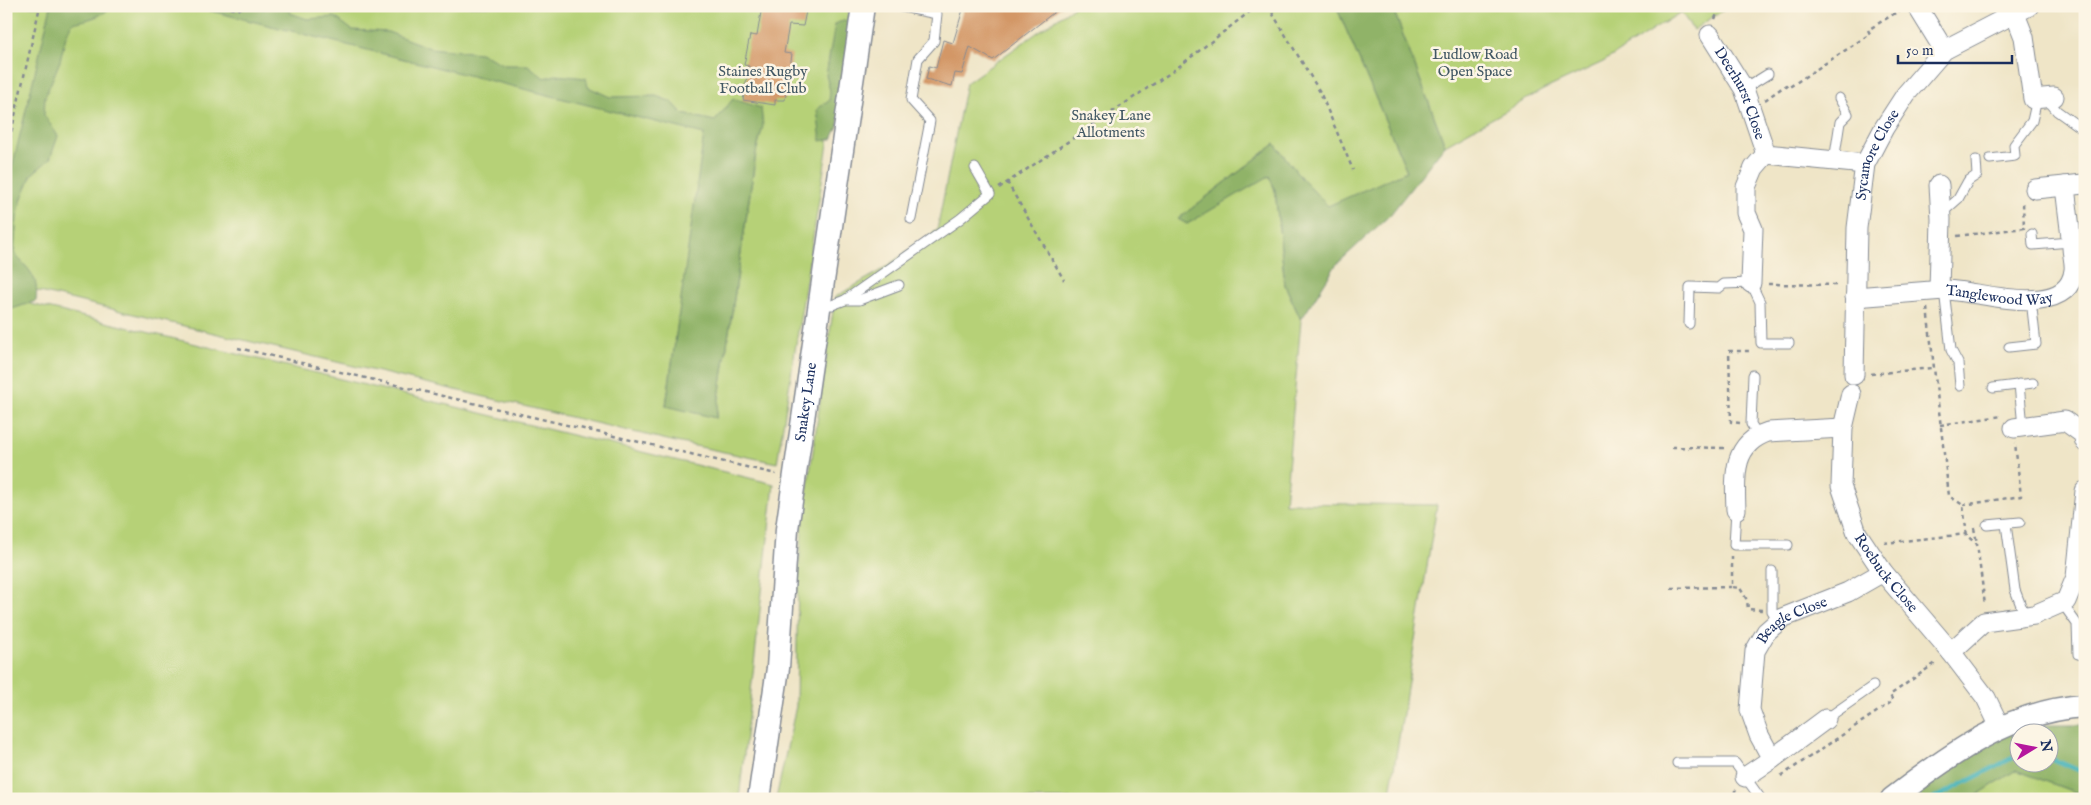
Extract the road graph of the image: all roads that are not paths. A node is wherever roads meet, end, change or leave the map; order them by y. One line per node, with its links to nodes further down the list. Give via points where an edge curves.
1 (863, 6): 30 (street, Snakey Lane)
2 (1917, 6): 6 (street)
3 (900, 7): 21 (lane, via 937,14 934,41 918,59 911,100 930,121)
4 (2011, 12): 6 (street, Sycamore Close); 10 (street, via 2024,37 2033,99)
5 (1713, 29): 8 (street, Deerhurst Close)
6 (1944, 50): 16 (street, Sycamore Close, via 1906,94)
7 (1768, 74): 8 (lane)
8 (1744, 88): 12 (street, Deerhurst Close)
9 (1839, 98): 15 (lane, via 1848,114 1840,122)
10 (2046, 98): 11 (lane, via 2057,111); 13 (lane, via 2014,145 2015,156)
11 (2085, 130)
12 (1766, 154): 15 (street, Deerhurst Close); 24 (street, Deerhurst Close, via 1754,168 1746,187 1746,213 1753,229)
13 (1990, 159)
14 (1976, 160): 20 (lane, via 1977,175 1968,181 1958,199)
15 (1834, 162): 16 (street, Deerhurst Close)
16 (1865, 164): 27 (street, Sycamore Close, via 1857,228)
17 (975, 168): 28 (lane, via 990,194 960,219)
18 (1939, 185): 20 (street)
19 (2035, 189): 23 (street, Tanglewood Way, via 2074,185)
20 (1941, 214): 26 (street)
21 (911, 219)
22 (2032, 234): 23 (lane, via 2033,245)
23 (2076, 243): 29 (street, Tanglewood Way, via 2074,270 2066,288 2049,298)
24 (1751, 283): 31 (lane, via 1724,284 1719,288 1690,287); 32 (lane, via 1760,302 1761,343)
25 (899, 285): 28 (lane, via 859,300)
26 (1936, 290): 27 (street, Tanglewood Way); 29 (street, Tanglewood Way); 38 (lane, via 1951,350 1958,363)
27 (1856, 291): 37 (street, Sycamore Close)
28 (844, 300): 30 (lane)
29 (2031, 300): 33 (lane, via 2036,344)
30 (819, 306): 64 (street, Snakey Lane, via 787,538 778,668)
31 (1689, 324)
32 (1789, 343)
33 (2009, 346)
34 (1753, 375): 42 (lane)
35 (2032, 383): 36 (lane)
36 (2019, 384): 39 (lane); 40 (lane)
37 (1852, 385): 41 (street, Roebuck Close)
38 (1960, 386)
39 (1993, 388)
40 (2018, 427): 43 (street, via 2065,421 2083,434)
41 (1843, 428): 42 (street, via 1768,432); 51 (street, Roebuck Close, via 1841,486 1857,533)
42 (1755, 429): 45 (street, via 1735,471)
43 (2085, 440)
44 (2085, 491): 52 (street, via 2076,577 2066,601)
45 (1736, 510): 49 (lane, via 1734,545)
46 (2020, 522): 47 (lane)
47 (2006, 524): 48 (lane); 54 (lane, via 2015,590)
48 (1987, 526)
49 (1788, 545)
50 (1772, 571): 53 (lane)
51 (1883, 572): 53 (street, Beagle Close, via 1848,592); 55 (street, Roebuck Close)
52 (2062, 603): 54 (street); 56 (lane, via 2077,624 2078,654)
53 (1775, 616): 61 (street, Beagle Close, via 1755,651 1751,682 1750,710)
54 (2025, 616): 55 (street, via 1987,622)
55 (1951, 652): 60 (street, Roebuck Close, via 1986,698)
56 (2085, 656)
57 (1873, 686): 59 (lane)
58 (2085, 706): 60 (street, via 2035,714)
59 (1826, 719): 61 (street)
60 (2000, 727): 66 (street, via 1944,759)
61 (1768, 761): 63 (street)
62 (1676, 763): 63 (lane, via 1735,764)
63 (1745, 776): 65 (lane)
64 (759, 799)
65 (1761, 799)
66 (1892, 799)

